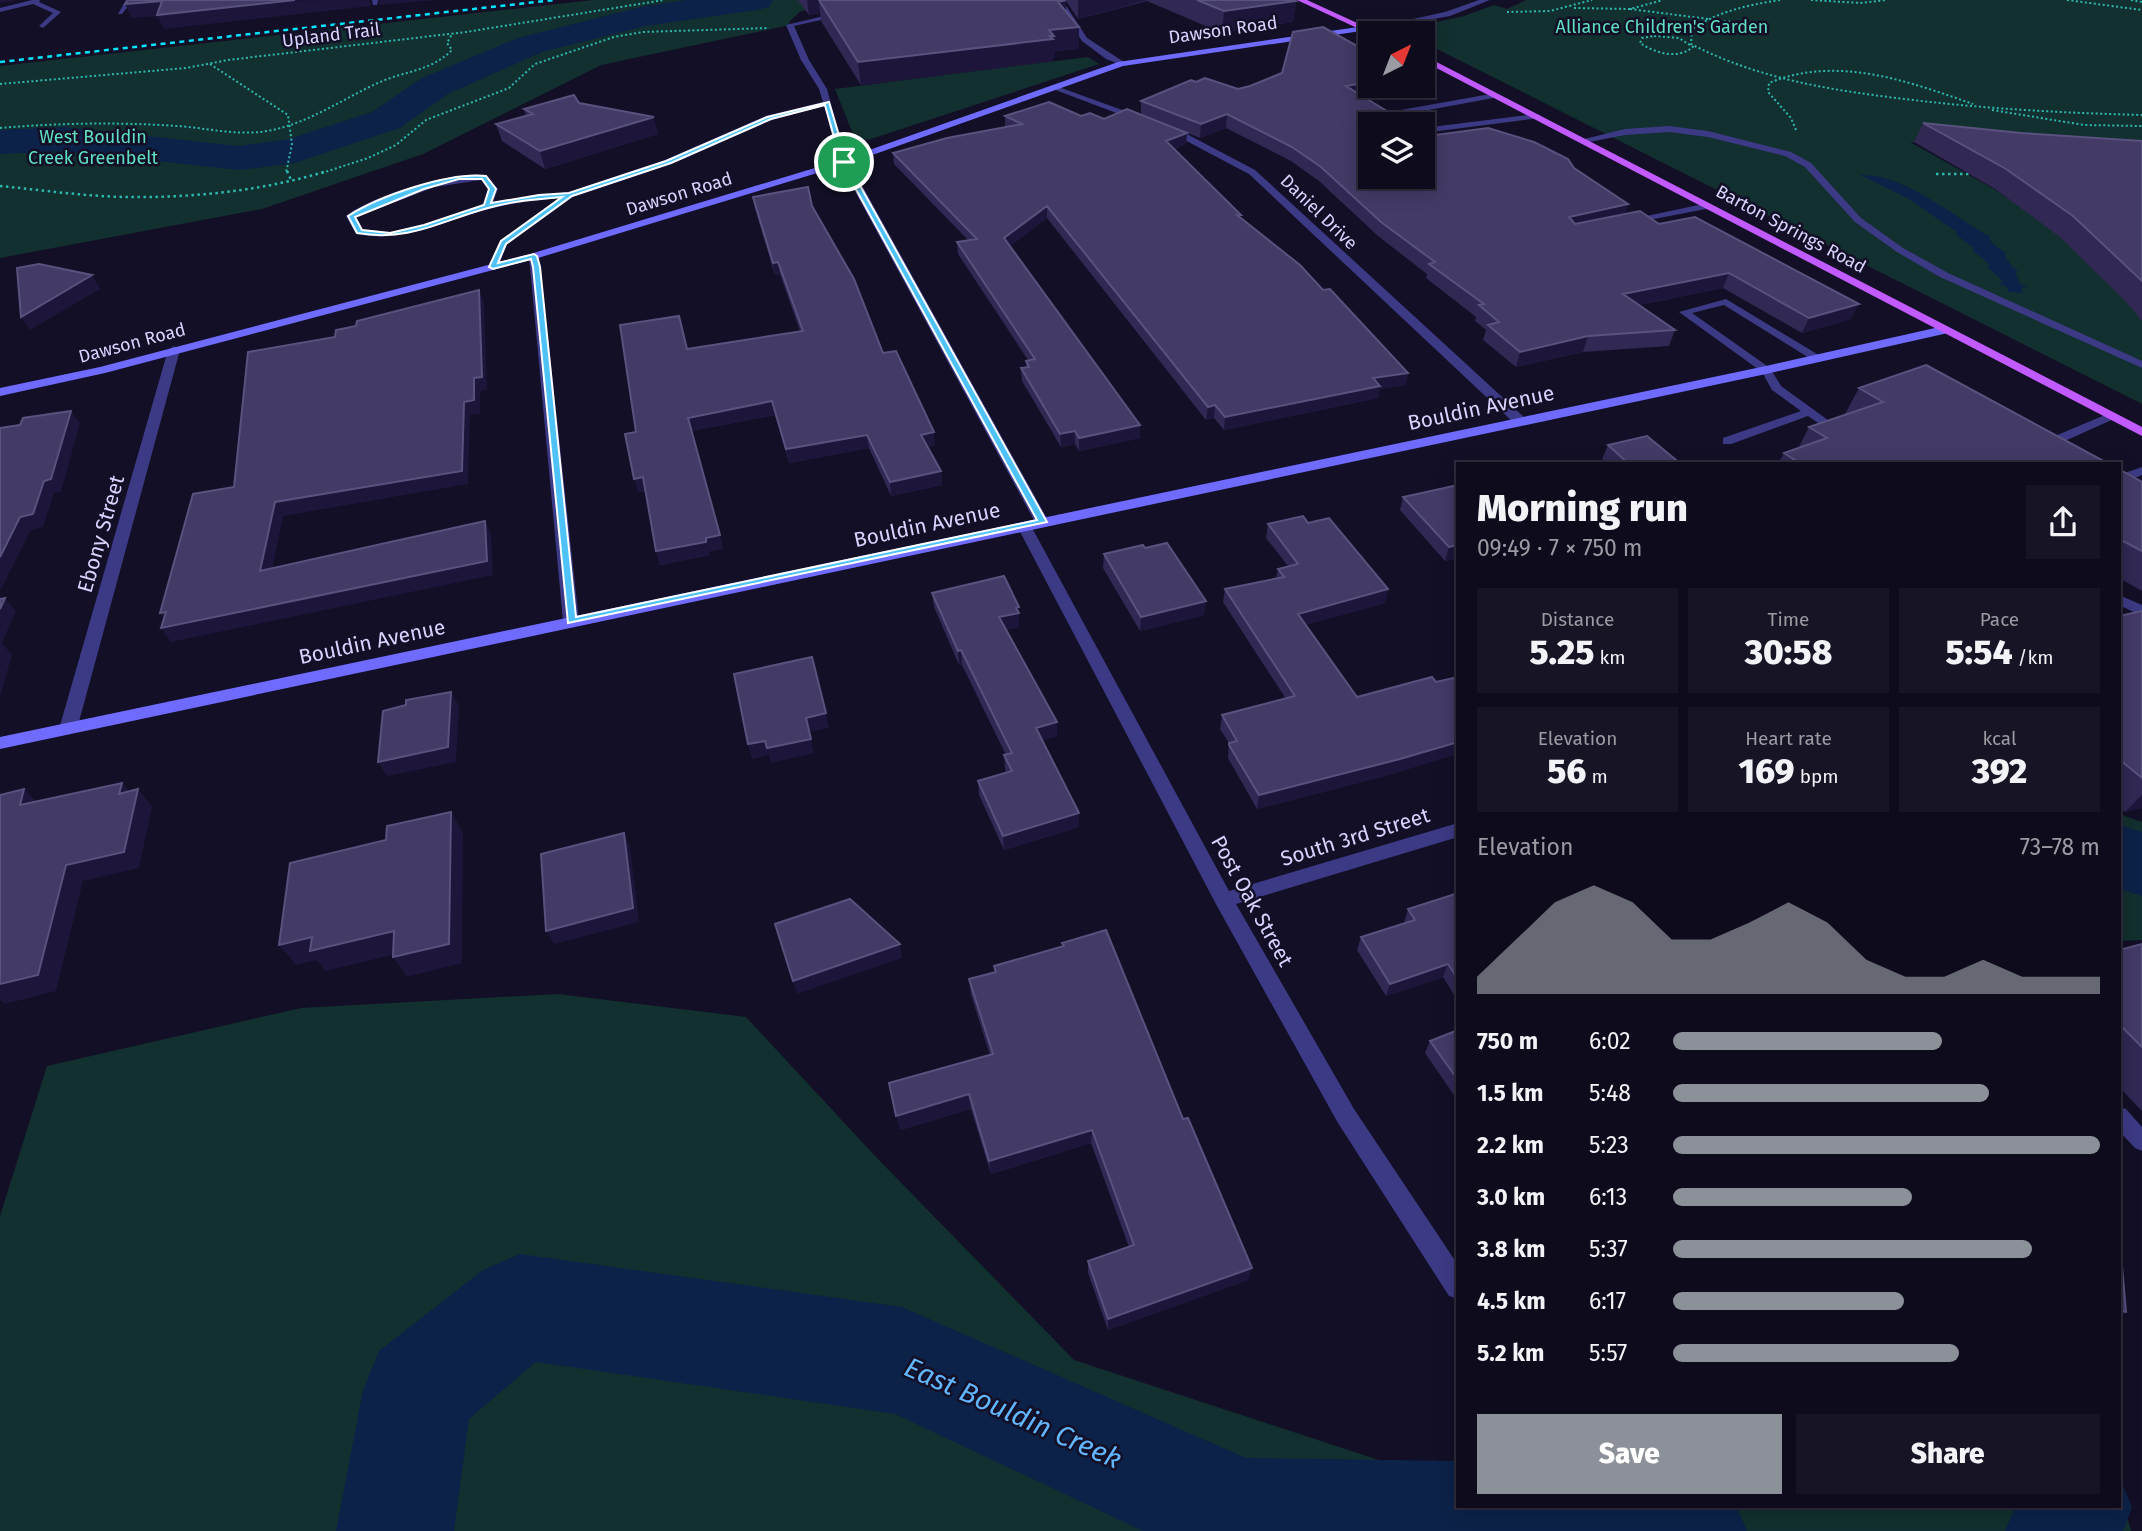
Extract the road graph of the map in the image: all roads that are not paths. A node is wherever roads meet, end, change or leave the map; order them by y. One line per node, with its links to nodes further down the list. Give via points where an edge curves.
1 (130, 0): 7 (lane)
2 (1058, 0): 13 (lane, via 1090,48)
3 (1301, 0): 11 (main road)
4 (1486, 0): 9 (street)
5 (35, 1): 6 (lane); 10 (lane, via 58,12)
6 (0, 10)
7 (120, 13)
8 (849, 14): 17 (lane, via 790,25)
9 (1410, 21)
10 (44, 26)
11 (1358, 26)
12 (1358, 33): 13 (street, Dawson Road)
13 (1121, 64): 15 (street, Dawson Road)
14 (1435, 64): 16 (main road, Barton Springs Road)
15 (1056, 88): 22 (street, Dawson Road); 37 (street, Daniel Drive, via 1180,134 1252,172)
16 (1496, 95): 18 (lane); 19 (main road, Barton Springs Road)
17 (827, 103): 22 (lane); 23 (lane, via 769,118 668,162)
18 (1403, 112)
19 (1537, 116): 20 (lane); 21 (main road, Barton Springs Road)
20 (1435, 129)
21 (1584, 140): 25 (main road, Barton Springs Road); 32 (lane, via 1669,129 1788,155 1808,165 1858,220 1899,250)
22 (844, 162): 27 (street, Dawson Road); 46 (street, Post Oak Street)
23 (570, 195): 24 (lane); 28 (lane, via 503,243)
24 (487, 206): 24 (lane, via 390,235 359,232 351,216 421,187 459,177 483,177 492,189)
25 (1708, 206): 26 (lane); 29 (main road, Barton Springs Road)
26 (1611, 225)
27 (534, 256): 28 (street, Dawson Road); 49 (street)
28 (493, 267): 30 (street, Dawson Road)
29 (1944, 330): 31 (street, Bouldin Avenue); 36 (main road, Barton Springs Road)
30 (174, 350): 34 (street, Dawson Road); 50 (street, Ebony Street)
31 (1818, 359): 33 (street, Bouldin Avenue); 33 (lane, via 1726,302 1685,312)
32 (2142, 365)
33 (1766, 370): 35 (lane, via 1776,388); 37 (street, Bouldin Avenue)
34 (0, 392)
35 (1810, 412): 38 (lane); 41 (lane)
36 (2112, 416): 39 (lane, via 2054,441); 40 (main road, Barton Springs Road)
37 (1520, 421): 46 (street, Bouldin Avenue)
38 (1828, 425)
39 (2031, 428)
40 (2142, 432)
41 (1727, 441)
42 (2142, 471): 43 (lane)
43 (2121, 479)
44 (2121, 480): 45 (lane)
45 (2142, 491)
46 (1033, 524): 49 (street, Bouldin Avenue); 53 (street, Post Oak Street)
47 (2121, 599): 48 (lane)
48 (2142, 611)
49 (571, 621): 50 (street, Bouldin Avenue)
50 (68, 729): 51 (street, Bouldin Avenue)
51 (0, 743)
52 (1456, 831): 53 (street, South 3rd Street)
53 (1224, 900): 56 (street, Post Oak Street, via 1346,1116)
54 (2121, 1118): 55 (lane)
55 (2142, 1141)
56 (1456, 1284)

